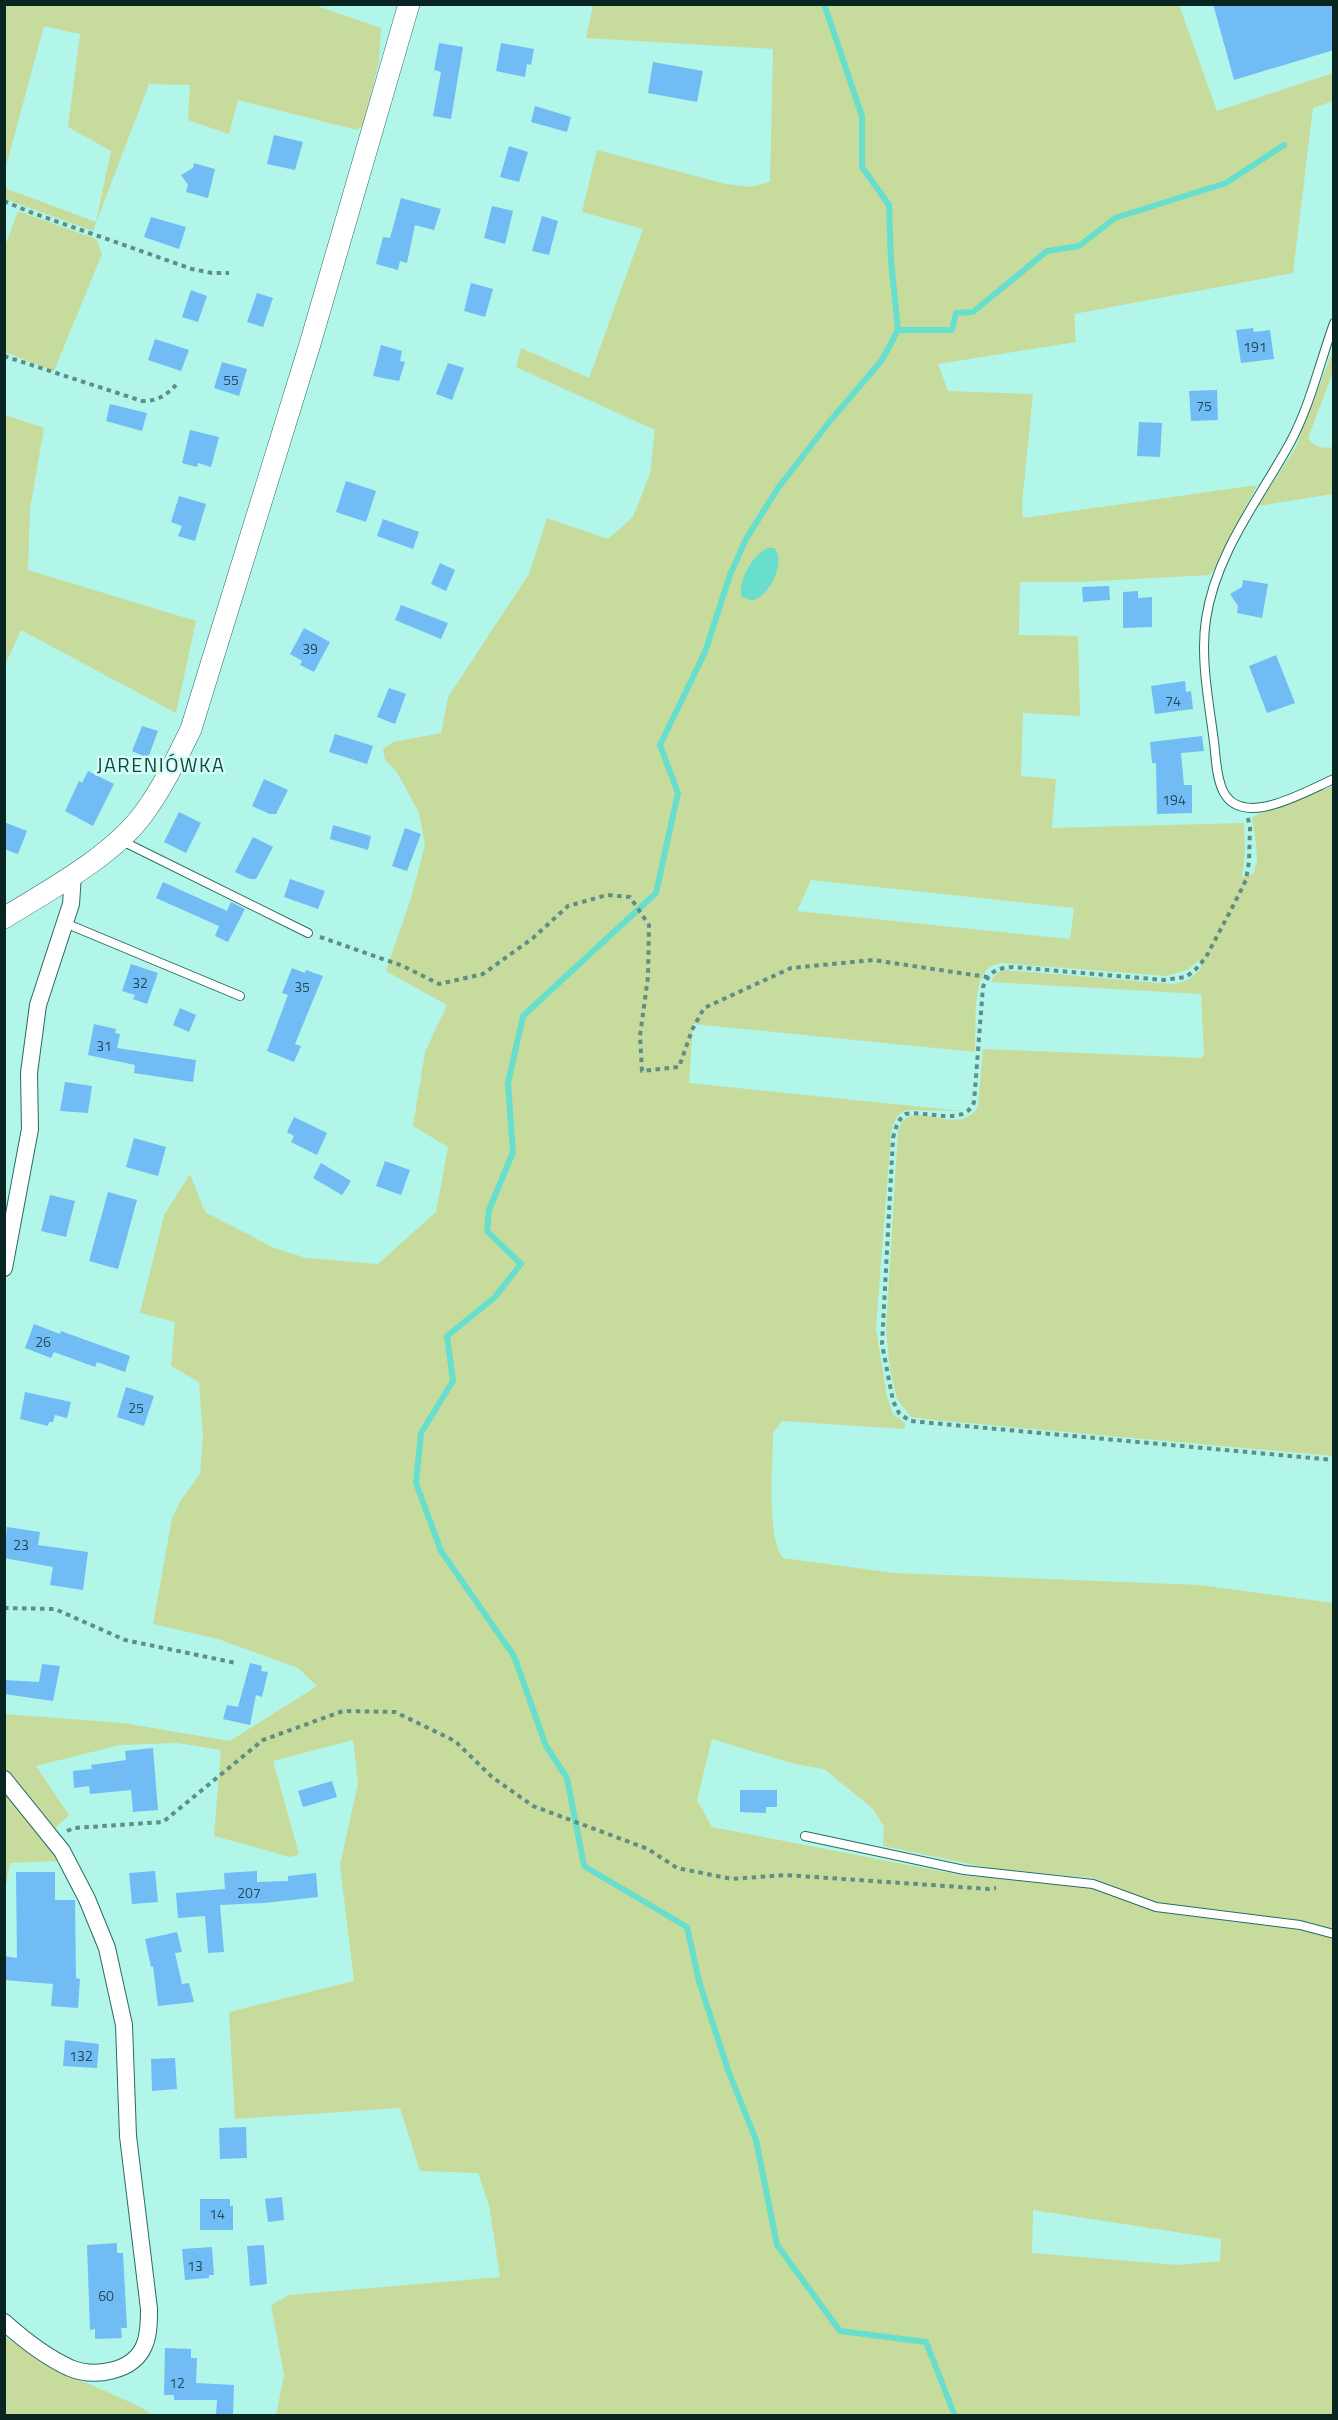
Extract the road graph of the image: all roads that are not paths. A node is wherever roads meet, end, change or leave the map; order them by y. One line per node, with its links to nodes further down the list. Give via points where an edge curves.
1 (409, 4): 4 (street, via 310,344 191,729 168,777 143,815)
2 (1334, 323): 3 (lane, via 1290,442 1227,552 1206,617 1205,633 1207,687 1217,768 1224,792 1237,806 1265,807)
3 (1334, 779)
4 (120, 840): 5 (street); 8 (lane)
5 (73, 875): 6 (street); 7 (street, via 71,904)
6 (4, 918)
7 (64, 923): 9 (lane); 10 (street, via 38,1005 29,1072 30,1130)
8 (308, 933)
9 (240, 996)
10 (4, 1268)
11 (4, 1779): 14 (street, via 62,1851 107,1948 124,2025 128,2136 149,2309 140,2354 114,2370 81,2372 48,2355)
12 (805, 1836): 13 (lane, via 964,1870 1078,1881 1156,1907 1300,1925)
13 (1334, 1934)
14 (4, 2322)

